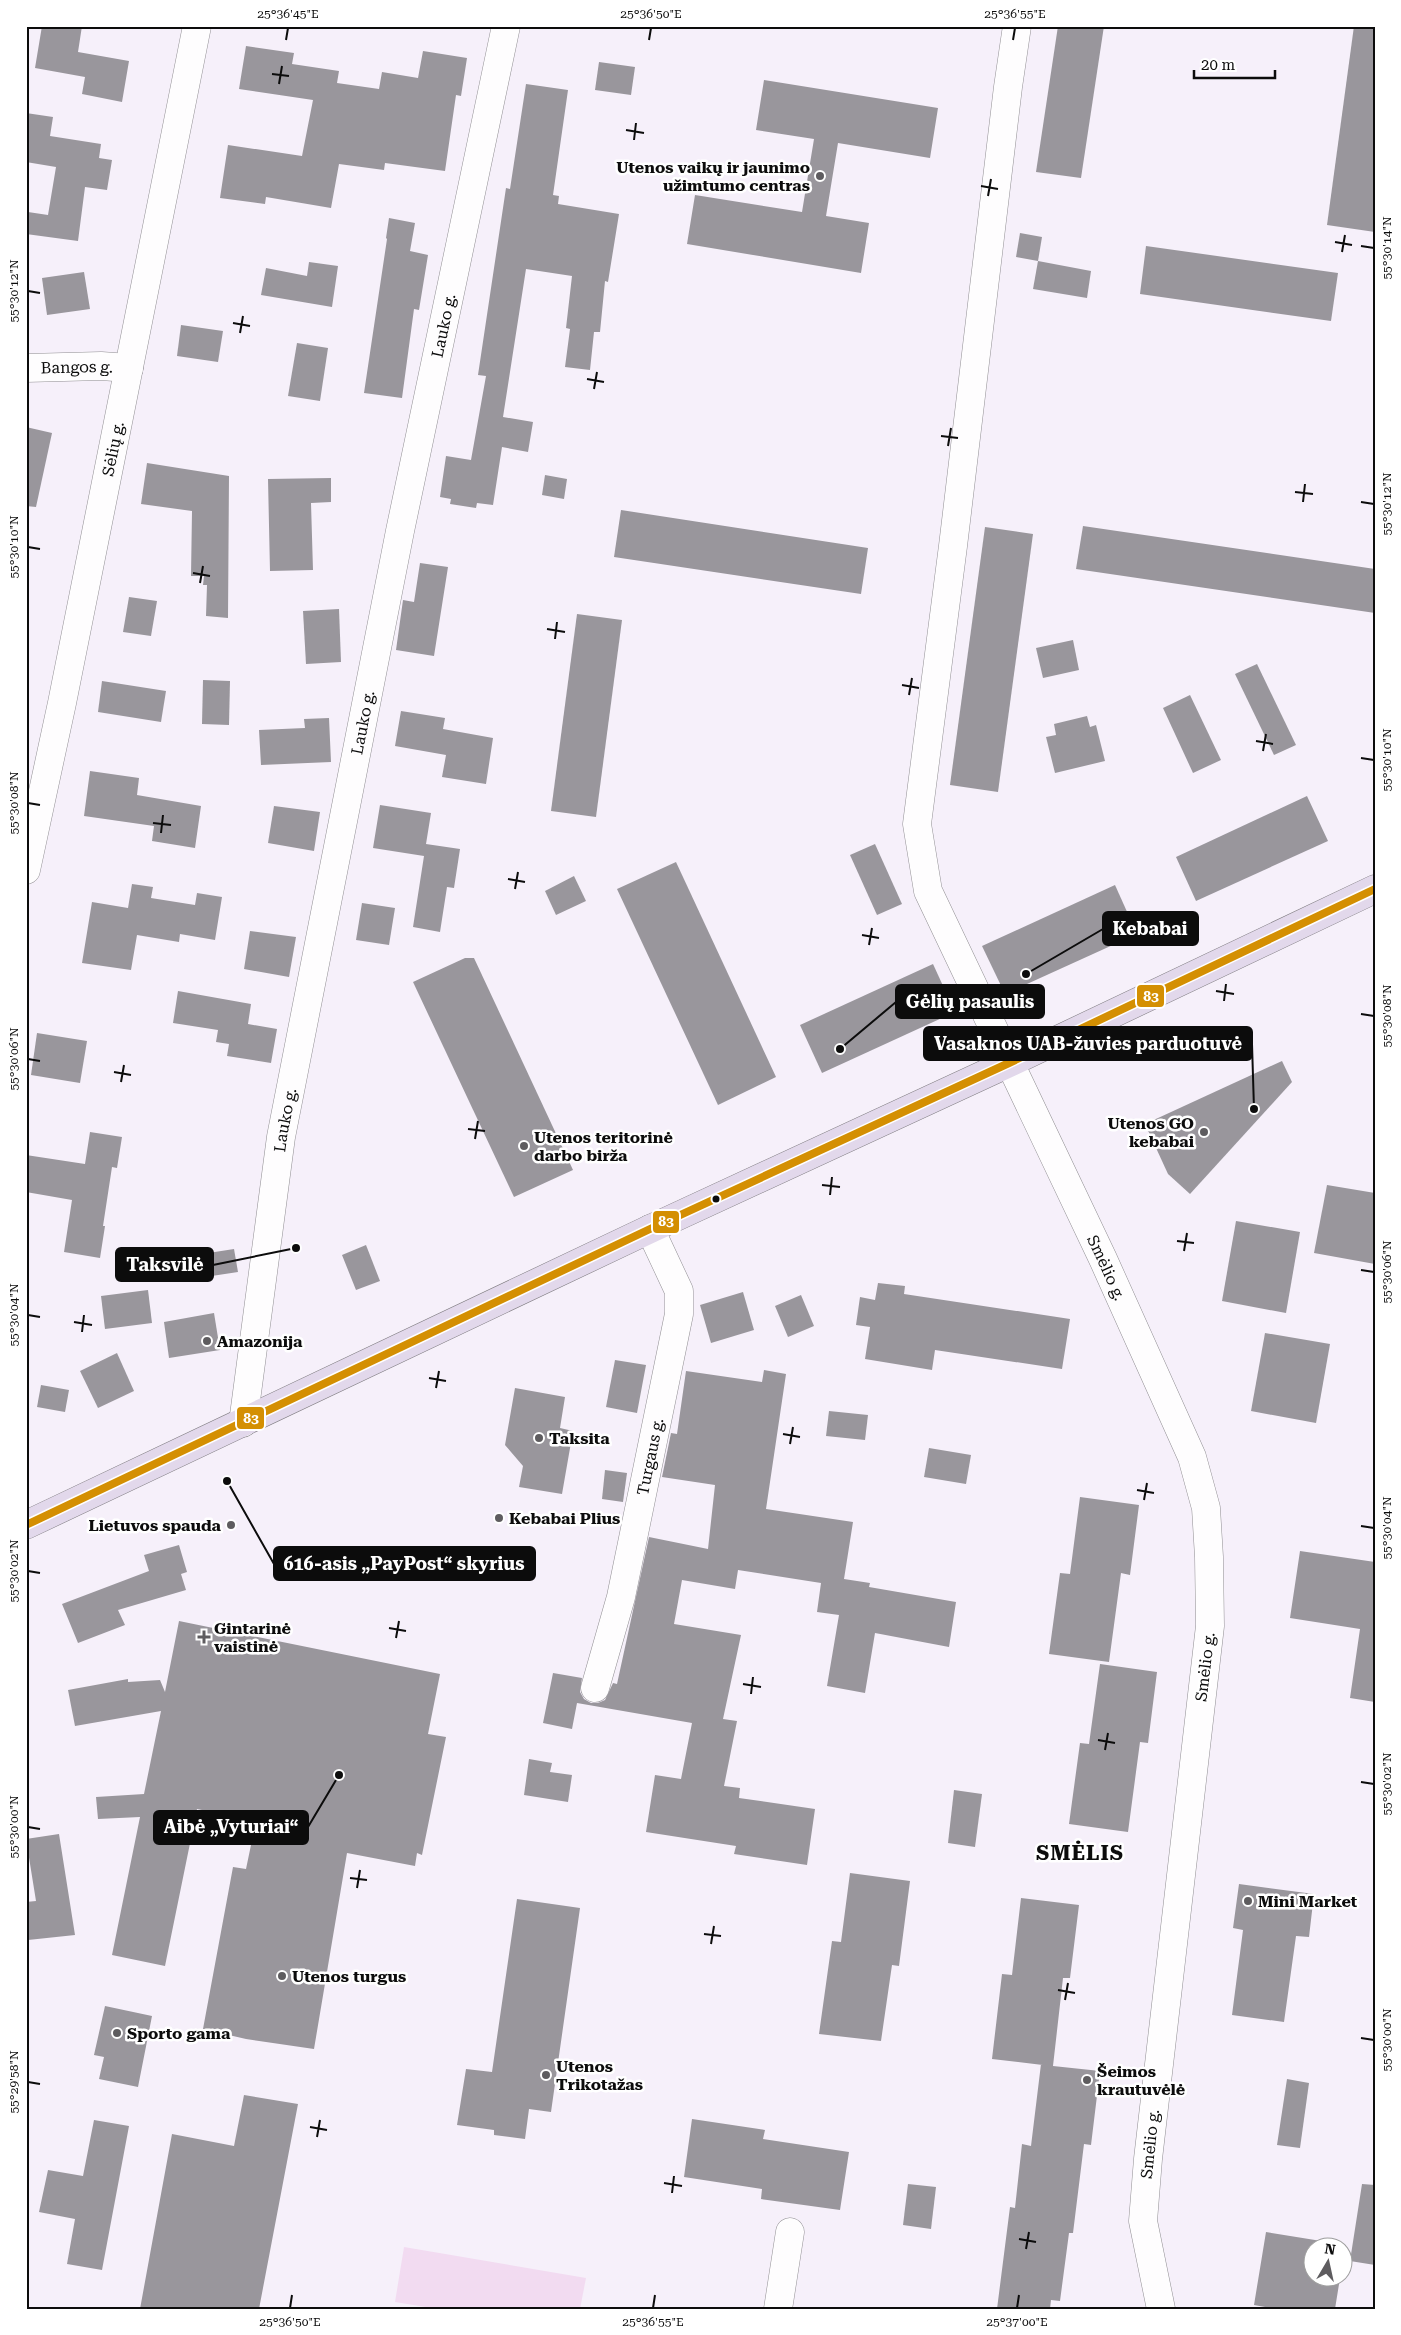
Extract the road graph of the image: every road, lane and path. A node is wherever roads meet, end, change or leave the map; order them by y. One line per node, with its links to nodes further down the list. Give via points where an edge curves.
1 (197, 26): 5 (street, Sėlių g.)
2 (506, 26): 10 (street, Lauko g., via 400,531 281,1137)
3 (1017, 26): 8 (street, Smėlio g., via 917,824 928,891)
4 (26, 368): 5 (street, Bangos g.)
5 (129, 368): 6 (street, Sėlių g.)
6 (26, 870)
7 (1375, 889): 8 (main road)
8 (1009, 1063): 9 (main road); 15 (street, Smėlio g., via 1103,1259 1192,1457 1206,1508 1210,1626 1143,2221)
9 (650, 1229): 10 (main road); 12 (street, Turgaus g., via 679,1291 678,1314 621,1597)
10 (243, 1424): 11 (main road)
11 (26, 1526)
12 (594, 1688)
13 (790, 2232): 14 (street)
14 (778, 2309)
15 (1161, 2309)

